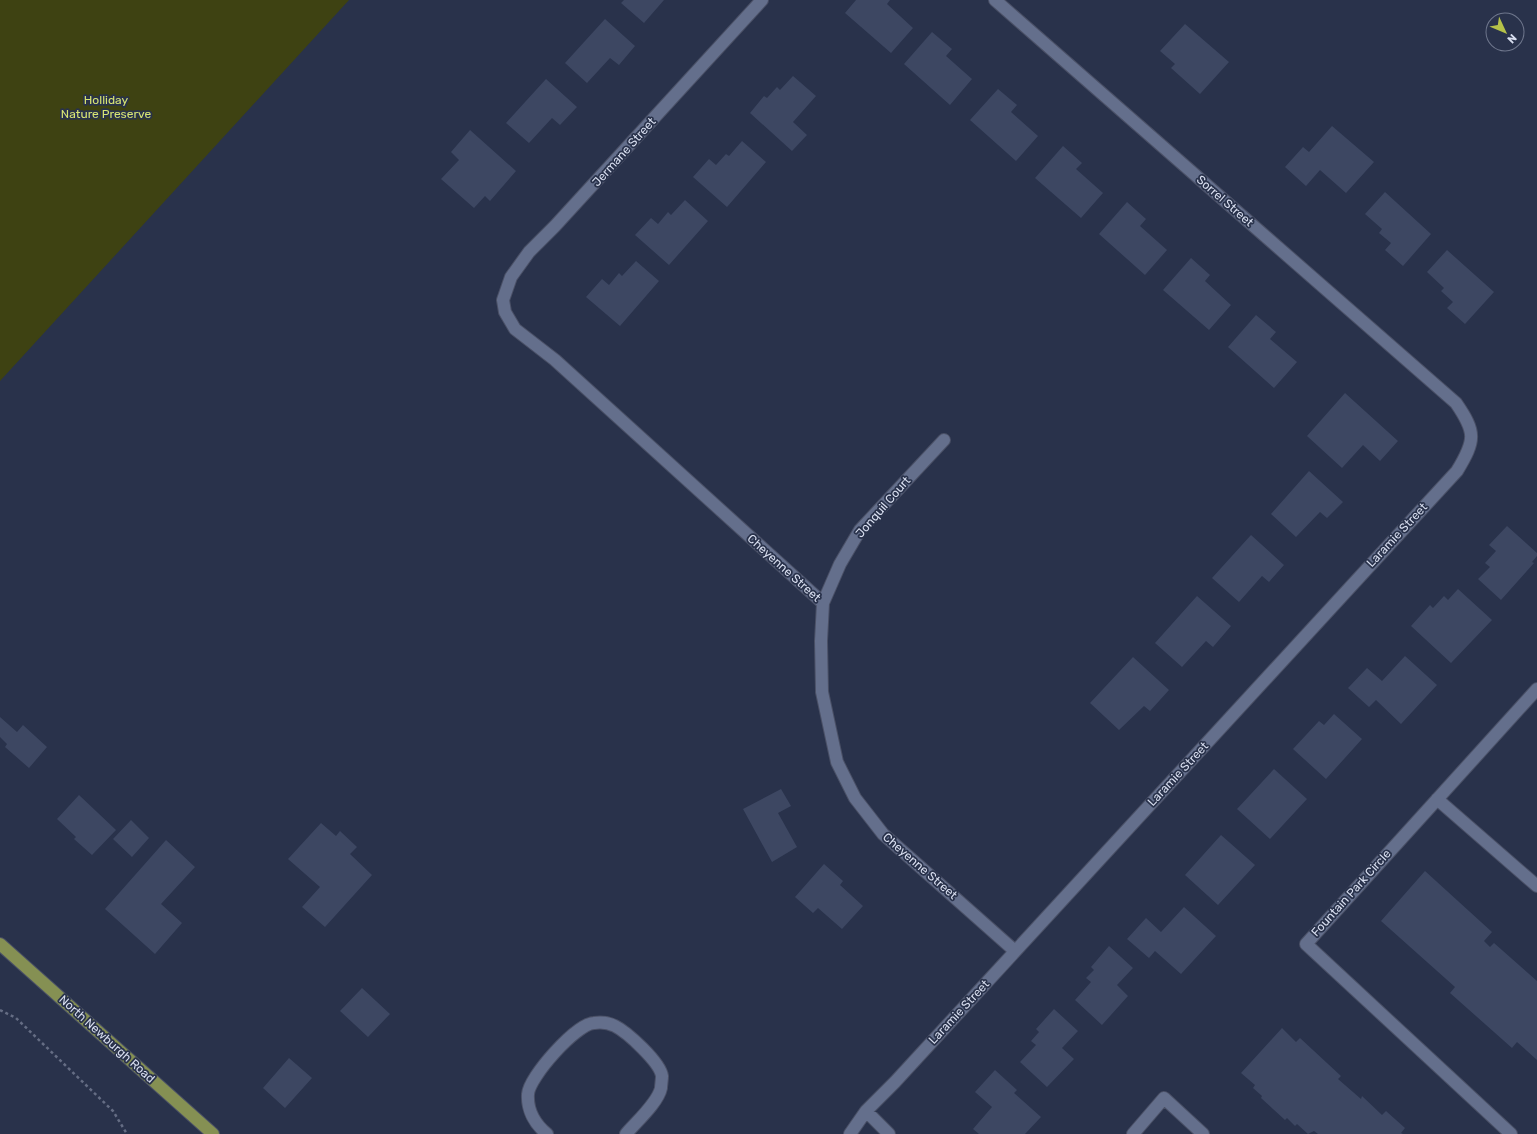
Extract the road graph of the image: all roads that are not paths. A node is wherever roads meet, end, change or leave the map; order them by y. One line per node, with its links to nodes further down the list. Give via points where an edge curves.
1 (762, 0): 3 (street, Jermane Street, via 555,226 528,252 512,277 503,300)
2 (995, 0): 4 (street, Sorrel Street)
3 (505, 312): 6 (street, Cheyenne Street, via 515,329 555,360)
4 (1456, 402): 11 (street, Laramie Street, via 1469,421 1472,436 1467,455 1457,471)
5 (944, 440): 6 (street, Jonquil Court, via 860,530 840,564)
6 (824, 603): 11 (street, Cheyenne Street, via 821,641 822,692 836,762 846,782 883,834)
7 (1537, 689): 8 (street, Fountain Park Circle)
8 (1437, 799): 9 (street); 20 (street, Fountain Park Circle, via 1306,944)
9 (1537, 886)
10 (0, 944): 13 (main road, North Newburgh Road)
11 (1016, 951): 12 (street, Laramie Street)
12 (866, 1111): 16 (street, Laramie Street); 17 (street)
13 (213, 1134)
14 (547, 1134): 15 (street, via 533,1117 529,1106 528,1093 534,1078 576,1031 593,1023 617,1027 652,1057 662,1076 657,1098)
15 (626, 1134)
16 (850, 1134)
17 (888, 1134)
18 (1133, 1134): 19 (street, via 1164,1098)
19 (1203, 1134)
20 (1510, 1134)

